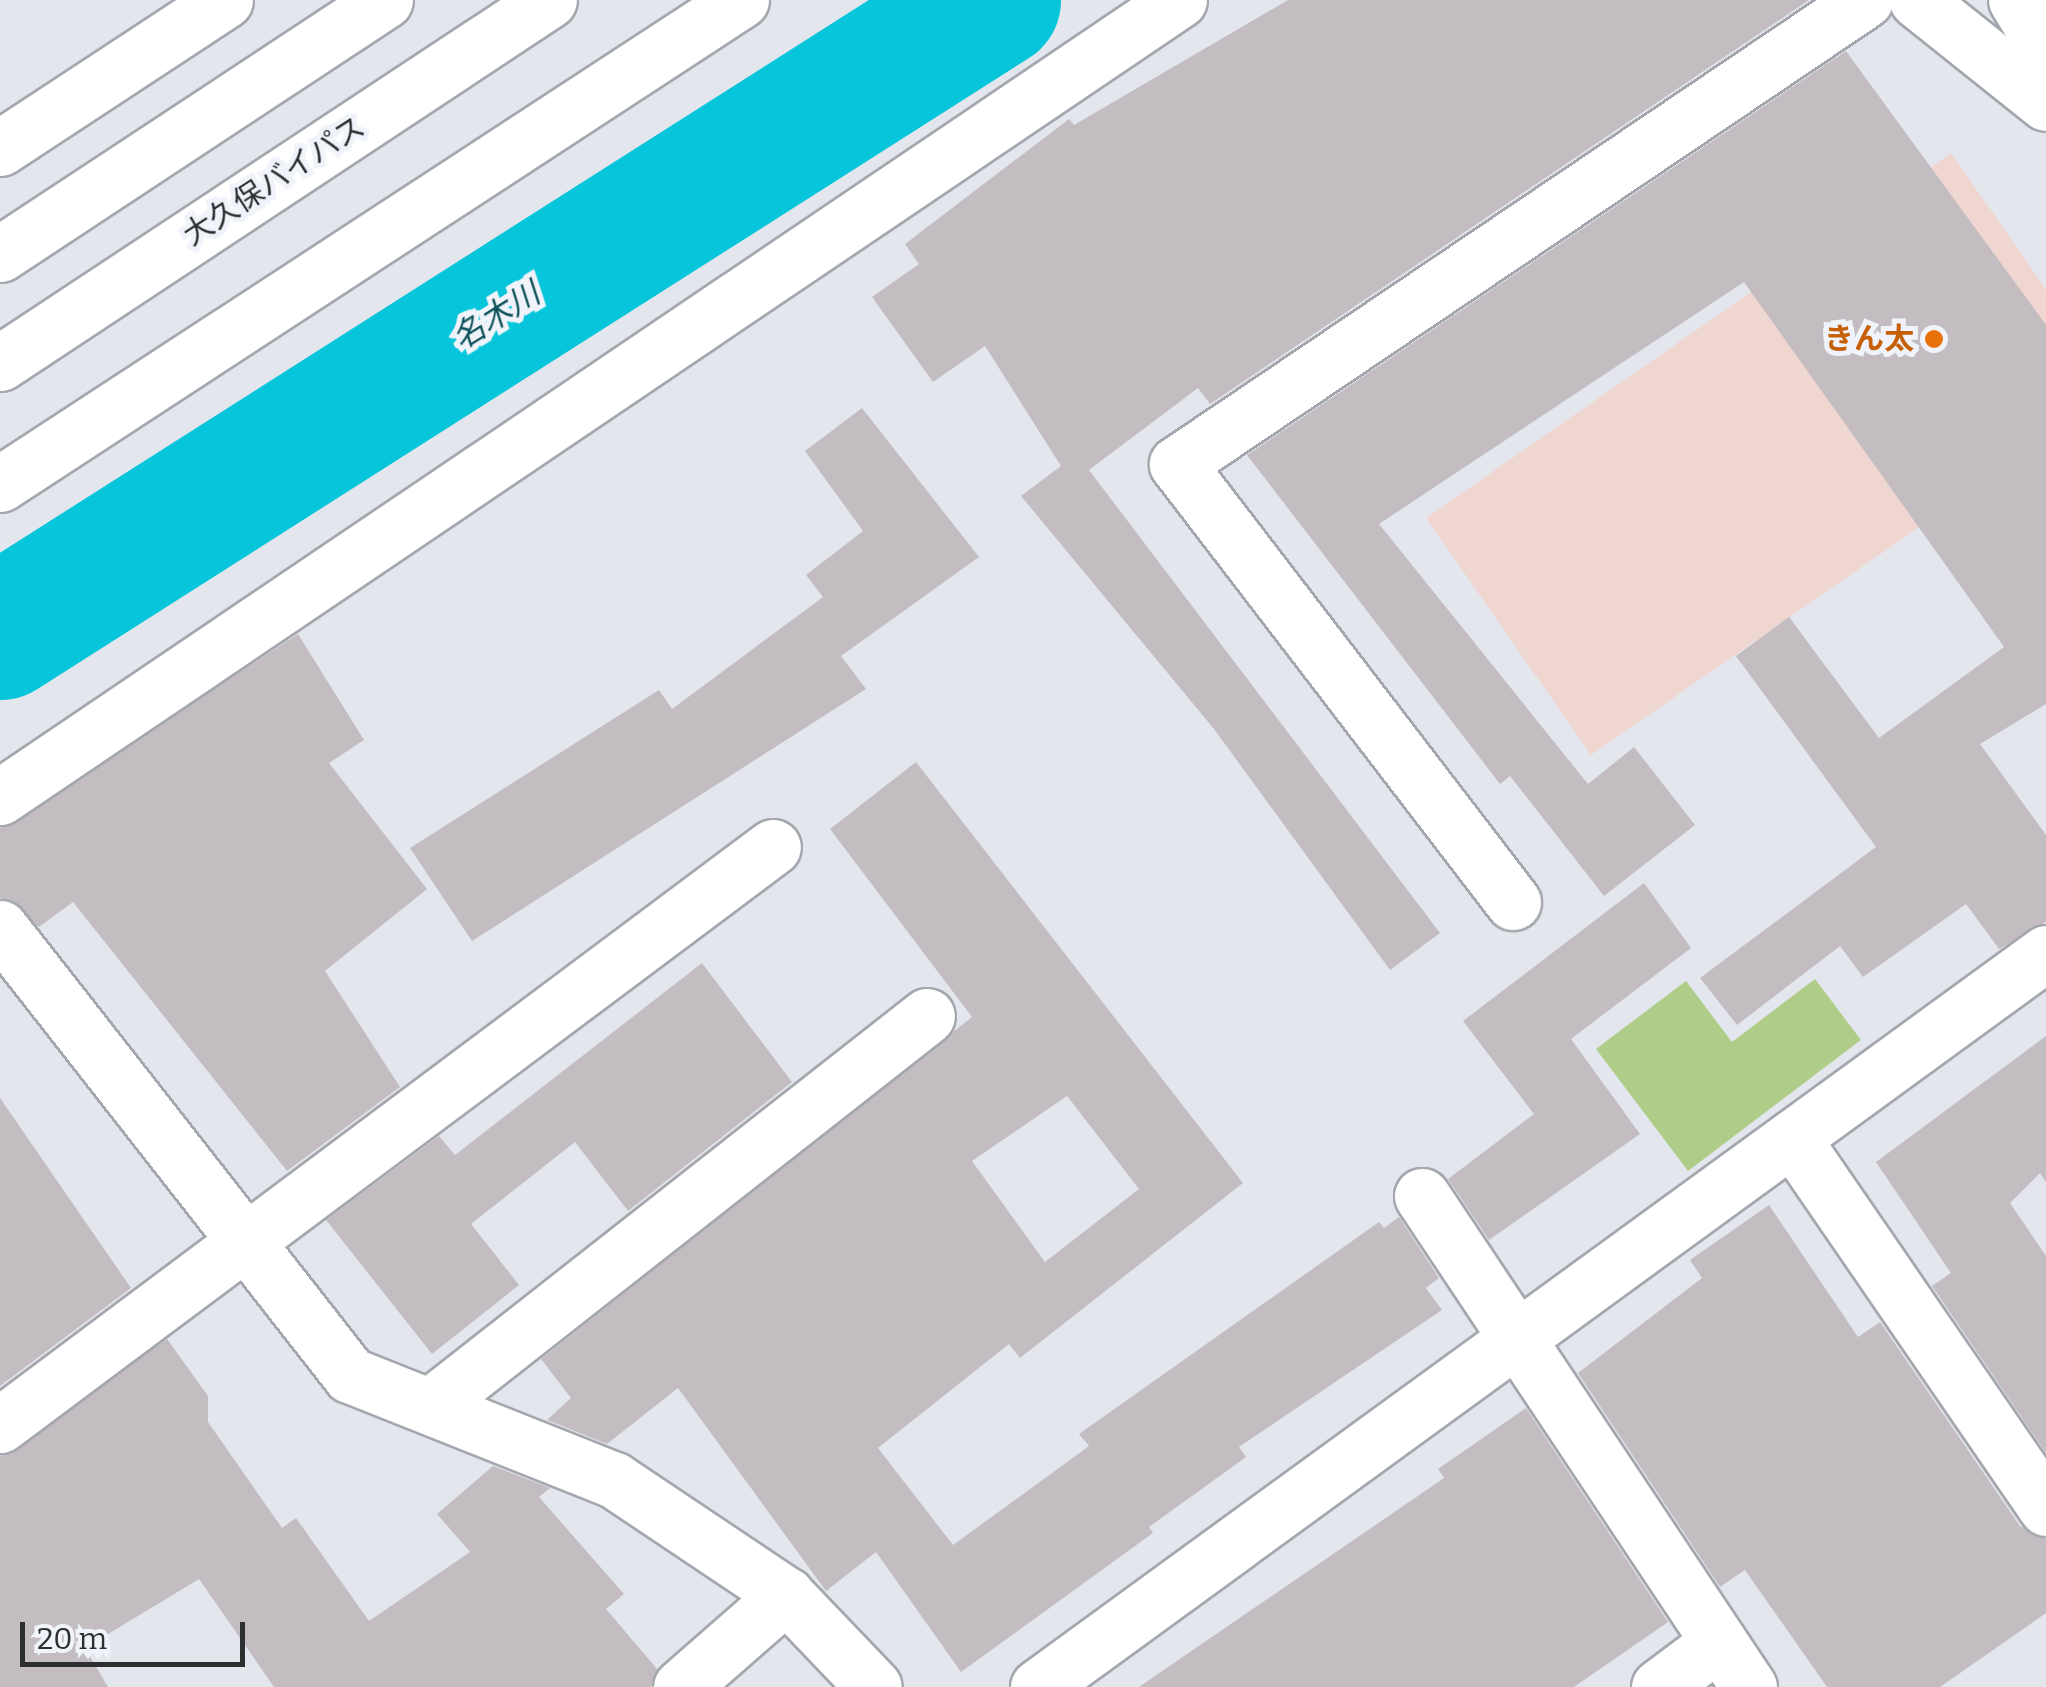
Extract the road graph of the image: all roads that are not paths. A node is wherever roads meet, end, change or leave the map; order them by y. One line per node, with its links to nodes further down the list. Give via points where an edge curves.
1 (225, 0): 11 (main road)
2 (385, 0): 12 (main road)
3 (549, 0): 13 (main road, 大久保バイパス)
4 (741, 0): 14 (main road)
5 (1180, 0): 15 (main road)
6 (1865, 0): 17 (main road, via 1177,464)
7 (1916, 0): 10 (main road)
8 (2016, 0): 9 (main road)
9 (2046, 49)
10 (2046, 104)
11 (0, 148)
12 (0, 254)
13 (0, 362)
14 (0, 484)
15 (0, 797)
16 (773, 847): 23 (main road)
17 (1513, 902)
18 (0, 928): 23 (main road)
19 (2046, 953): 21 (main road)
20 (927, 1016): 25 (main road)
21 (1792, 1138): 24 (main road); 27 (main road)
22 (1422, 1196): 24 (main road)
23 (248, 1248): 25 (main road, via 350,1375); 26 (main road)
24 (1523, 1334): 29 (main road); 32 (main road)
25 (434, 1404): 28 (main road, via 614,1480)
26 (0, 1425)
27 (2046, 1508)
28 (786, 1595): 30 (main road); 31 (main road)
29 (1719, 1642): 33 (main road); 34 (main road)
30 (681, 1687)
31 (874, 1687)
32 (1038, 1687)
33 (1658, 1687)
34 (1750, 1687)

